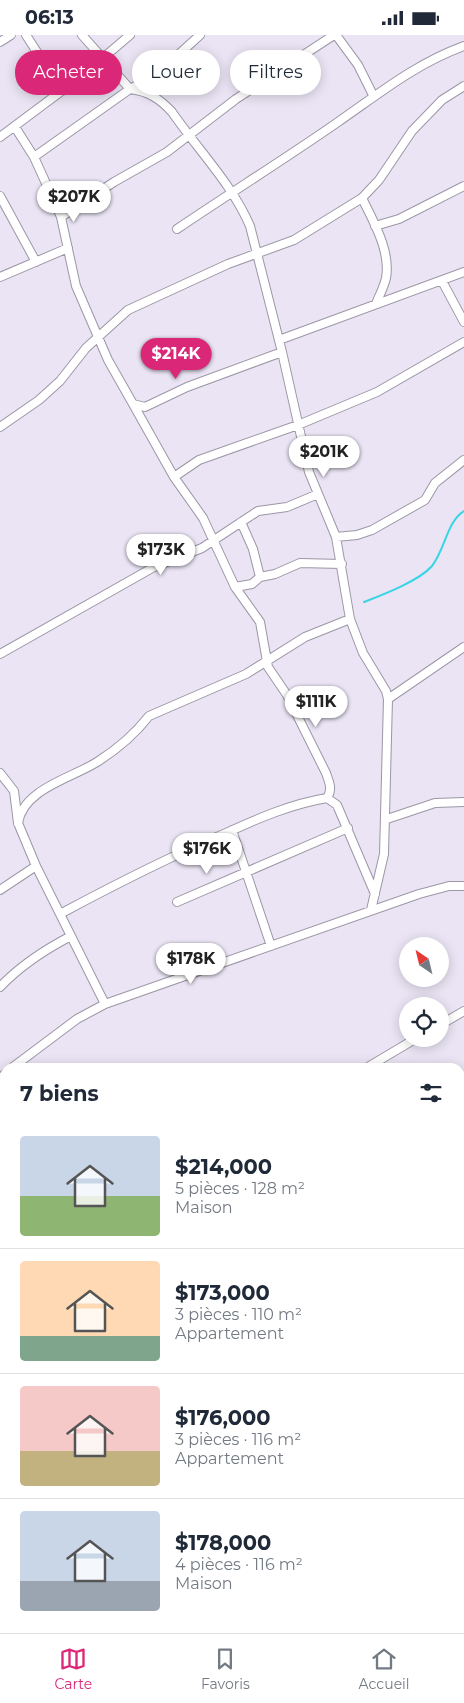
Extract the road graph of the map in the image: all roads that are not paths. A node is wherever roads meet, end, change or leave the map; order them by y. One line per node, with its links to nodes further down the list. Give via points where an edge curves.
1 (11, 35): 7 (street)
2 (26, 35): 9 (street)
3 (82, 35): 10 (street)
4 (130, 35): 11 (street)
5 (200, 35): 14 (street, via 156,75)
6 (335, 35): 16 (street, via 358,65); 19 (street, via 236,99)
7 (0, 42)
8 (464, 46): 16 (street, via 429,60)
9 (36, 50)
10 (94, 50)
11 (112, 50)
12 (122, 80): 14 (street)
13 (464, 85): 24 (street, via 442,101 412,131 379,180)
14 (130, 89): 19 (street, via 161,100); 20 (street)
15 (57, 95): 17 (street)
16 (373, 95): 22 (street)
17 (15, 127): 18 (street); 20 (street)
18 (2, 135)
19 (188, 136): 22 (street); 25 (street)
20 (34, 157): 25 (street)
21 (463, 190): 26 (street, via 399,219)
22 (232, 193): 27 (street); 29 (street, via 250,226)
23 (0, 196): 30 (street)
24 (362, 198): 26 (street); 29 (street, via 294,240)
25 (61, 217): 28 (street)
26 (375, 226): 34 (street, via 386,263 386,278)
27 (177, 229)
28 (68, 248): 30 (street); 36 (street, via 76,286)
29 (257, 255): 36 (street, via 228,264 142,302); 37 (street)
30 (36, 262): 32 (street)
31 (464, 272): 33 (street)
32 (0, 277)
33 (442, 281): 34 (street); 35 (street)
34 (376, 304): 37 (street)
35 (464, 322)
36 (99, 334): 40 (street, via 108,360); 42 (street, via 60,381)
37 (279, 340): 39 (street)
38 (464, 342): 41 (street, via 377,392)
39 (282, 351): 40 (street, via 187,387 145,407); 41 (street)
40 (133, 404): 44 (street)
41 (298, 425): 44 (street, via 199,460); 45 (street, via 309,472)
42 (0, 427)
43 (464, 460): 47 (street, via 435,483 425,500 372,530)
44 (174, 477): 48 (street, via 198,510)
45 (318, 494): 46 (street, via 287,507 264,509); 47 (street)
46 (241, 522): 48 (street); 50 (street, via 253,549)
47 (336, 537): 49 (street)
48 (213, 541): 51 (street); 54 (street, via 154,567)
49 (342, 564): 50 (street, via 300,563); 52 (street)
50 (260, 577): 51 (street, via 252,584)
51 (235, 587): 55 (street, via 260,622)
52 (350, 619): 55 (street, via 305,637); 56 (street, via 363,653)
53 (464, 647): 56 (street)
54 (0, 654)
55 (266, 660): 58 (street, via 326,773 330,786); 61 (street, via 246,674 149,716 134,733 96,763 49,785 20,811)
56 (388, 699): 60 (street)
57 (0, 773): 61 (street, via 14,791)
58 (327, 798): 62 (street, via 336,805); 63 (street, via 305,802)
59 (464, 802): 60 (street, via 435,803)
60 (386, 819): 68 (street, via 384,854)
61 (18, 823): 64 (street)
62 (348, 828): 65 (street); 68 (street)
63 (232, 830): 65 (street); 71 (street, via 193,846)
64 (36, 866): 67 (street); 71 (street)
65 (247, 871): 69 (street); 73 (street)
66 (464, 886): 70 (street, via 441,888)
67 (0, 890)
68 (375, 894): 70 (street)
69 (177, 902)
70 (372, 910): 73 (street)
71 (60, 914): 72 (street)
72 (71, 936): 74 (street, via 9,976); 75 (street)
73 (271, 945): 75 (street)
74 (0, 987)
75 (105, 1004): 79 (street, via 77,1019)
76 (464, 1011): 77 (street)
77 (449, 1020)
78 (402, 1047): 80 (street)
79 (19, 1063)
80 (375, 1063)

